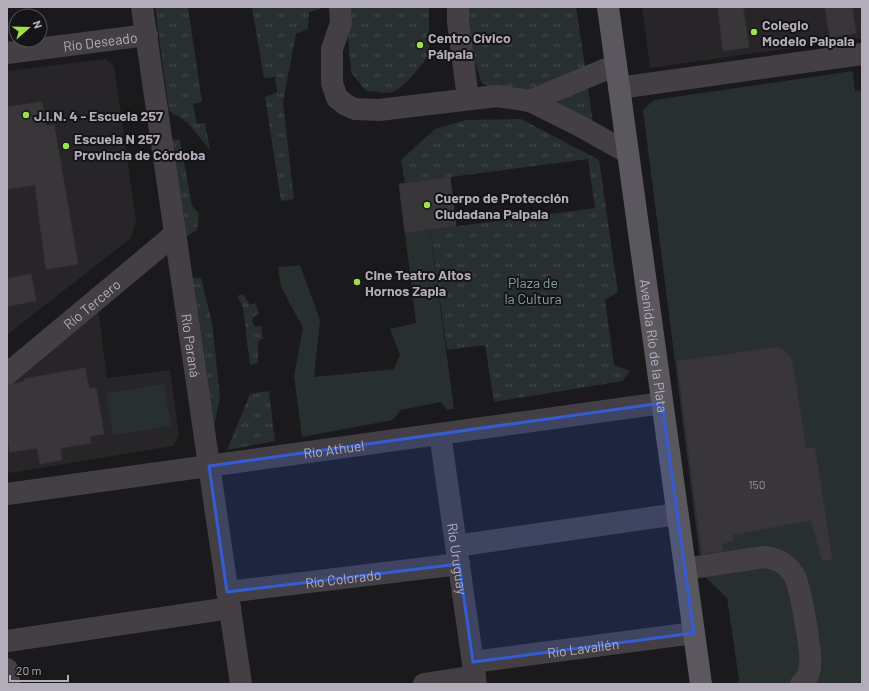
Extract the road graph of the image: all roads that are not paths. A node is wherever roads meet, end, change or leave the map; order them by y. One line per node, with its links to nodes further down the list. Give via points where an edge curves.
1 (142, 7): 5 (street, Río Paraná)
2 (340, 7): 10 (street, via 341,23 332,49 332,83 337,98 346,105 356,109 379,110)
3 (458, 7): 10 (street)
4 (608, 7): 8 (main road, Avenida Río de la Plata)
5 (147, 35): 6 (street, Río Deseado); 13 (street, Río Paraná)
6 (7, 53)
7 (862, 54): 9 (street)
8 (616, 65): 9 (main road, Avenida Río de la Plata); 11 (street)
9 (618, 88): 12 (main road, Avenida Río de la Plata)
10 (468, 98): 11 (street, via 497,96)
11 (530, 101): 12 (street)
12 (628, 154): 15 (main road, Avenida Río de la Plata)
13 (175, 234): 14 (street, Río Tercero); 17 (street, Río Paraná)
14 (7, 374)
15 (662, 403): 16 (street, Río Athuel); 19 (main road, Avenida Río de la Plata)
16 (440, 434): 17 (street, Río Athuel); 20 (street, Río Uruguay)
17 (209, 466): 18 (street, Río Athuel); 22 (street, Río Paraná)
18 (7, 494)
19 (677, 514): 20 (street, Río Colorado); 21 (main road, Avenida Río de la Plata)
20 (457, 555): 22 (street, Río Colorado); 26 (street, Río Uruguay)
21 (685, 569): 23 (main road, Avenida Río de la Plata); 31 (street, via 764,557 772,558 787,567 798,586 810,655 810,668)
22 (228, 600): 24 (street, Río Colorado); 28 (street, Río Paraná)
23 (694, 633): 26 (street, Río Lavallén); 30 (main road, Avenida Río de la Plata)
24 (7, 641)
25 (7, 669): 27 (street)
26 (474, 674): 29 (street, Río Lavallén)
27 (9, 684)
28 (241, 684)
29 (424, 684)
30 (701, 684)
31 (801, 684)

